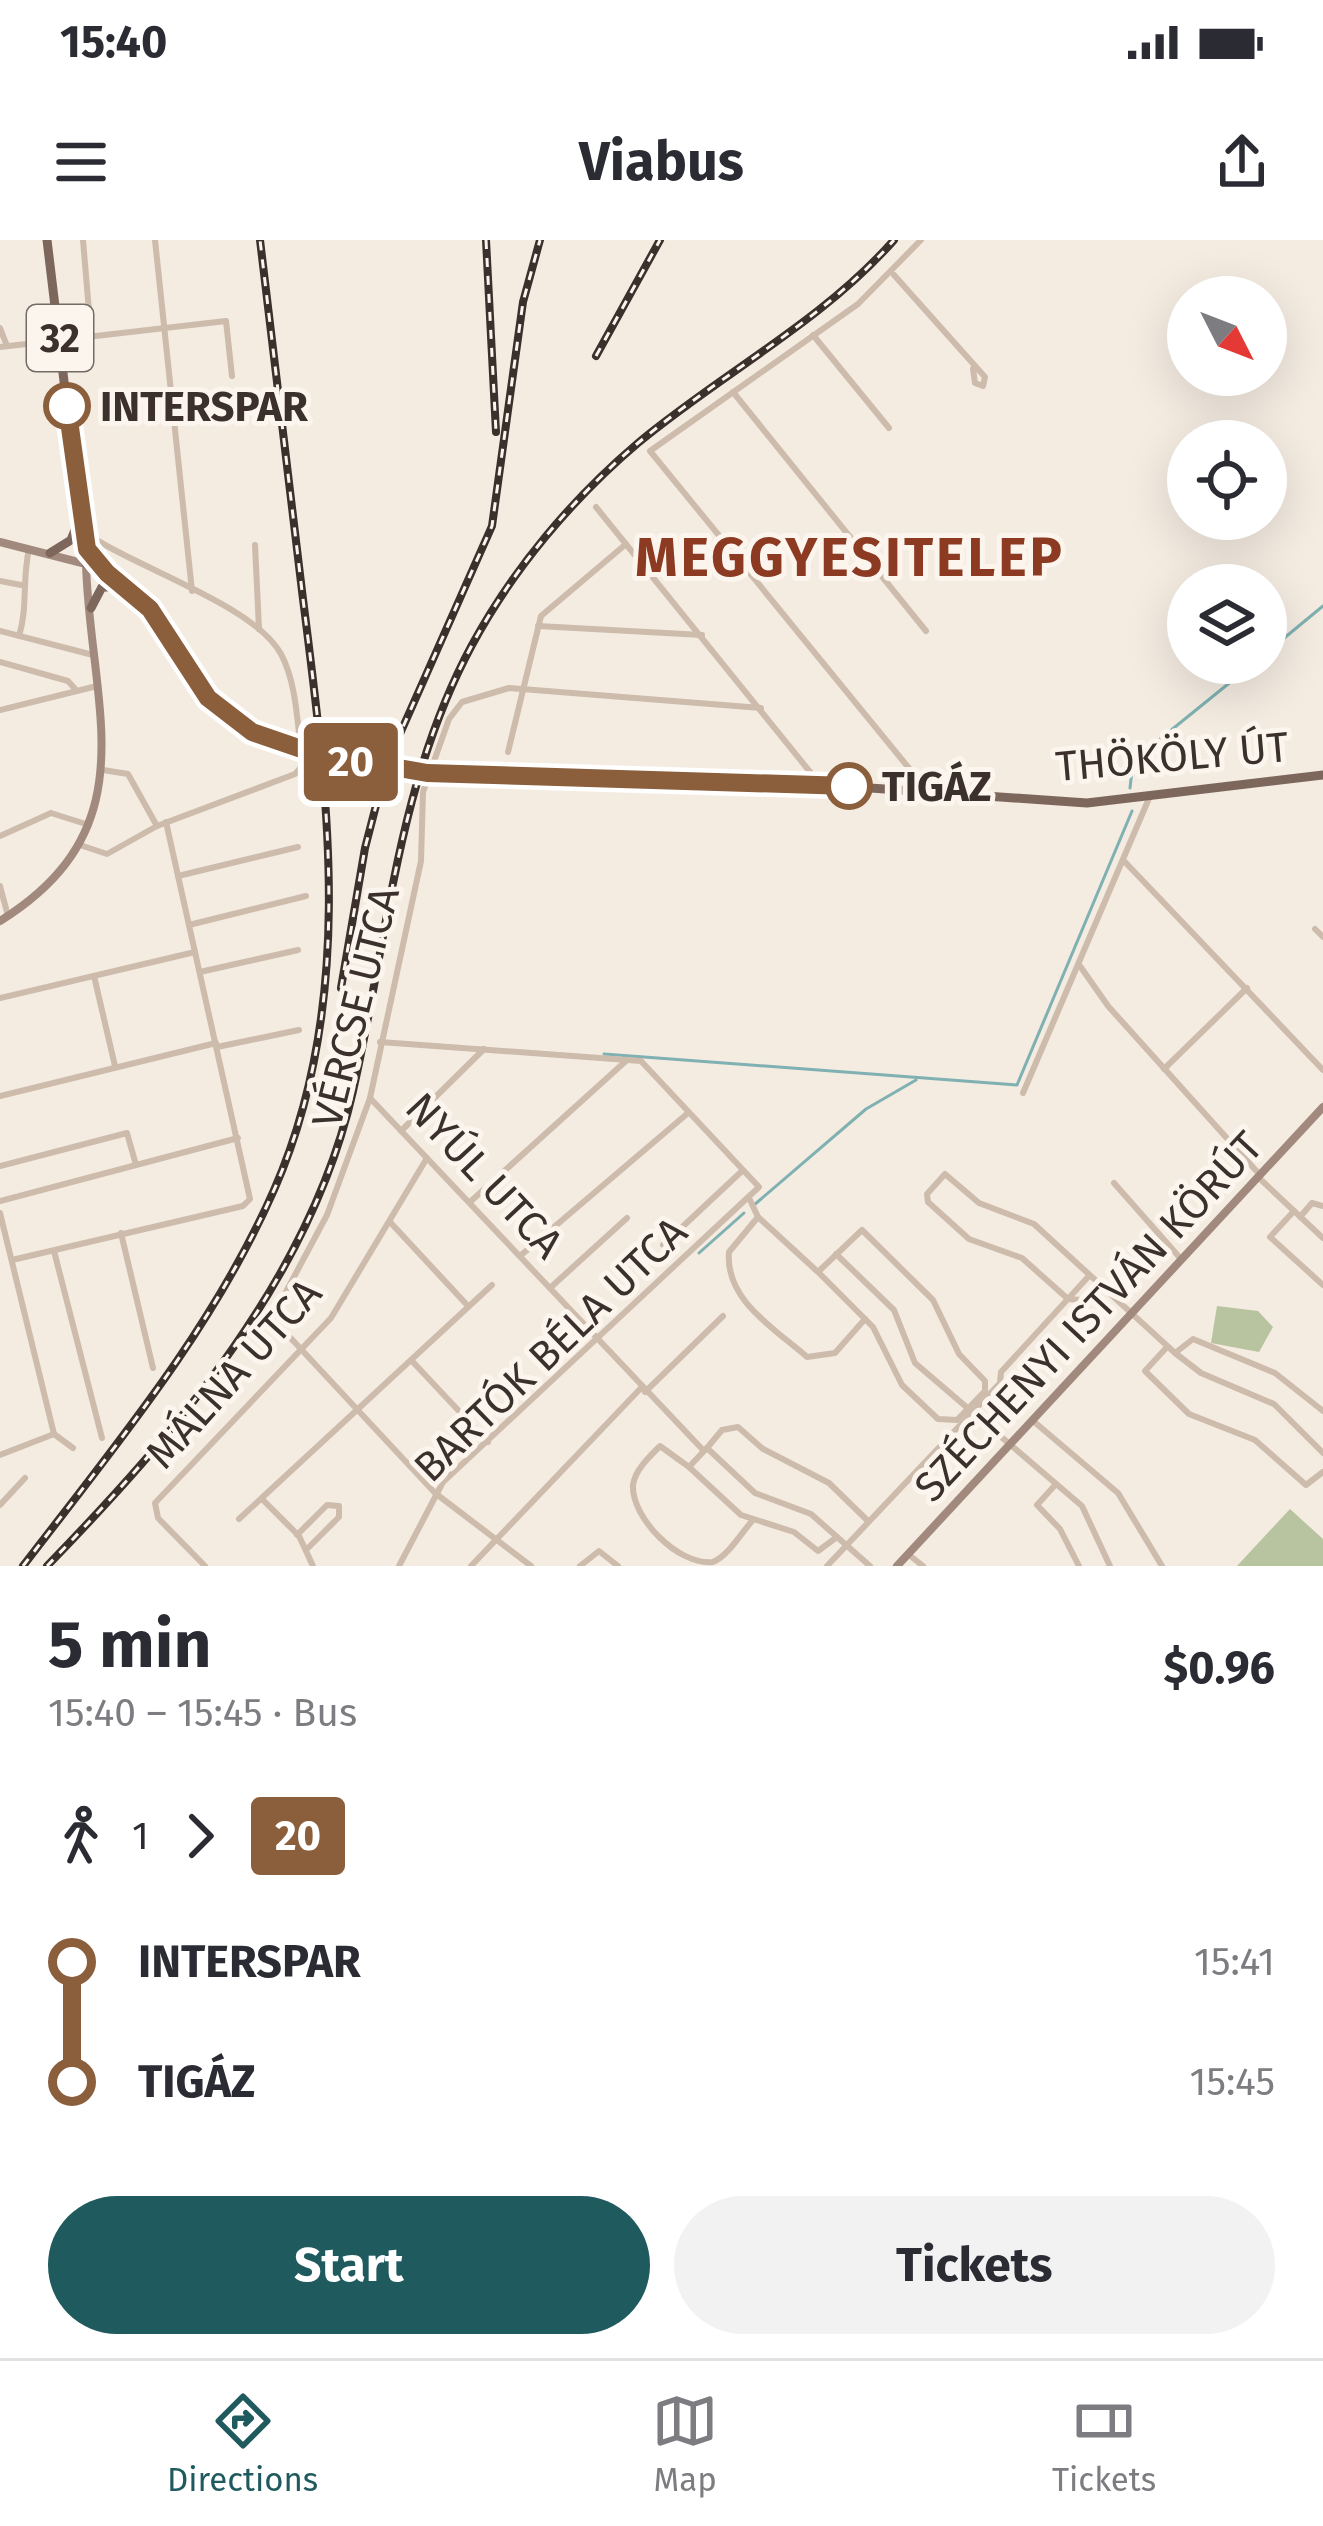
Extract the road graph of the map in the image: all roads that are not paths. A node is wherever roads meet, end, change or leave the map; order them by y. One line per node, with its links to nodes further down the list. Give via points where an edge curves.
1 (47, 240): 10 (main road, 32)
2 (83, 240): 8 (street)
3 (155, 240): 6 (street)
4 (921, 240): 5 (street)
5 (893, 274): 9 (street); 12 (street)
6 (165, 327): 8 (street); 13 (street, via 226,321); 29 (street)
7 (0, 328): 11 (street)
8 (91, 335): 10 (street)
9 (813, 335): 14 (street); 15 (street)
10 (60, 339): 11 (street); 17 (main road, 32)
11 (3, 346)
12 (973, 369)
13 (232, 376)
14 (732, 391): 34 (street); 48 (street, via 650,451)
15 (889, 428)
16 (596, 507): 20 (street)
17 (80, 518): 18 (main road, 32); 23 (main road, via 71,540)
18 (84, 537): 24 (main road, 32); 25 (main road, 32); 29 (street)
19 (0, 542): 22 (street)
20 (626, 544): 31 (street); 35 (street)
21 (255, 545): 32 (street)
22 (29, 549): 23 (street); 27 (street)
23 (50, 554): 24 (street)
24 (86, 564): 25 (main road, 32); 30 (street)
25 (107, 573): 28 (main road, 32)
26 (0, 581): 27 (street)
27 (21, 585): 36 (street)
28 (129, 589): 30 (main road, via 103,586); 47 (main road, THÖKÖLY ÚT / 32, bridge, via 208,698 276,742 390,770)
29 (192, 591): 32 (street)
30 (91, 608): 37 (street)
31 (537, 626): 35 (street); 40 (street)
32 (259, 629): 50 (street, via 283,657 303,764 295,774)
33 (0, 631): 36 (street)
34 (926, 632)
35 (702, 635): 42 (street)
36 (19, 636): 37 (street)
37 (96, 656): 39 (street)
38 (0, 662): 41 (street, via 68,680)
39 (100, 685): 41 (street); 45 (street)
40 (523, 690): 42 (street); 44 (street); 72 (street, VÉRCSE UTCA, via 490,689 462,702 449,719 423,792 421,861)
41 (76, 691): 43 (street)
42 (761, 708): 47 (street)
43 (0, 710)
44 (508, 752)
45 (103, 770): 51 (street); 52 (street, via 128,774)
46 (1323, 775): 49 (main road, THÖKÖLY ÚT / 32)
47 (820, 783): 48 (main road, THÖKÖLY ÚT / 32)
48 (921, 791): 49 (main road, THÖKÖLY ÚT / 32, via 1087,803)
49 (1150, 796): 56 (street)
50 (166, 822): 52 (street); 57 (street)
51 (89, 825): 53 (street, via 51,812); 54 (street)
52 (157, 826): 54 (street, via 107,854)
53 (0, 836)
54 (80, 844): 60 (street)
55 (298, 847): 57 (street)
56 (1125, 862): 66 (street); 69 (street)
57 (178, 876): 61 (street)
58 (0, 886): 60 (street)
59 (306, 896): 61 (street)
60 (4, 918)
61 (189, 925): 65 (street)
62 (1316, 928): 63 (street)
63 (1323, 937)
64 (298, 950): 67 (street)
65 (195, 952): 67 (street); 68 (street)
66 (1080, 966): 77 (street); 79 (street)
67 (200, 972): 73 (street)
68 (94, 976): 70 (street); 76 (street)
69 (1247, 988): 77 (street); 78 (street)
70 (0, 998)
71 (299, 1030): 73 (street)
72 (379, 1041): 74 (street); 81 (street, VÉRCSE UTCA)
73 (216, 1044): 76 (street); 85 (street)
74 (484, 1049): 75 (street); 84 (street)
75 (627, 1060): 83 (street, via 648,1066); 94 (street)
76 (116, 1066): 80 (street)
77 (1164, 1069): 90 (street)
78 (1323, 1070)
79 (1023, 1093)
80 (0, 1096)
81 (370, 1098): 84 (street, NYÚL UTCA); 122 (street, VÉRCSE UTCA, via 327,1214 272,1318)
82 (1323, 1107): 90 (street, SZÉCHENYI ISTVÁN KÖRÚT)
83 (688, 1113): 89 (street); 106 (street)
84 (401, 1131): 86 (street, NYÚL UTCA)
85 (238, 1138): 87 (street); 101 (street, via 250,1196 243,1206)
86 (427, 1158): 94 (street, NYÚL UTCA); 100 (street, MÁLNA UTCA)
87 (136, 1165): 88 (street, via 128,1133); 93 (street)
88 (0, 1166)
89 (742, 1172): 92 (street, BARTÓK BÉLA UTCA, via 758,1187); 103 (street)
90 (1258, 1176): 97 (street); 107 (street, SZÉCHENYI ISTVÁN KÖRÚT)
91 (1114, 1183): 107 (street)
92 (750, 1200): 98 (street); 120 (street, BARTÓK BÉLA UTCA)
93 (0, 1201)
94 (470, 1202): 106 (street, NYÚL UTCA)
95 (1323, 1206): 97 (street, via 1312,1203)
96 (0, 1213): 108 (street)
97 (1297, 1214): 102 (street); 113 (street, via 1270,1237)
98 (758, 1217): 109 (street); 119 (street, via 729,1252 740,1297 807,1357 835,1353)
99 (627, 1218): 114 (street)
100 (390, 1222): 116 (street); 122 (street, MÁLNA UTCA)
101 (122, 1233): 104 (street); 125 (street)
102 (1323, 1238)
103 (663, 1245)
104 (54, 1250): 108 (street); 132 (street)
105 (836, 1254): 109 (street); 128 (street, via 894,1310 915,1363); 128 (street, via 862,1230 933,1300 959,1354 987,1385)
106 (520, 1256): 114 (street, NYÚL UTCA)
107 (1181, 1259): 117 (street, SZÉCHENYI ISTVÁN KÖRÚT)
108 (12, 1260): 131 (street)
109 (818, 1272): 119 (street)
110 (1089, 1276): 111 (street); 115 (street); 115 (street, via 1034,1224 979,1204 945,1174 927,1194 969,1239 1022,1258)
111 (1100, 1283): 115 (street, via 1082,1300); 117 (street)
112 (492, 1285): 116 (street)
113 (1323, 1285)
114 (550, 1288): 120 (street, NYÚL UTCA)
115 (1068, 1299): 128 (street)
116 (468, 1306): 124 (street)
117 (1134, 1311): 121 (street); 130 (street, SZÉCHENYI ISTVÁN KÖRÚT)
118 (723, 1316): 126 (street)
119 (866, 1319): 128 (street, via 921,1404 947,1422)
120 (597, 1340): 126 (street, NYÚL UTCA); 133 (street, BARTÓK BÉLA UTCA)
121 (1168, 1346): 123 (street); 140 (street, via 1145,1371 1190,1414 1255,1441 1306,1485)
122 (304, 1349): 127 (street); 157 (street, MÁLNA UTCA, via 155,1503 158,1518)
123 (1175, 1353): 129 (street, via 1193,1339 1275,1373); 137 (street, via 1274,1405)
124 (411, 1360): 127 (street); 133 (street)
125 (153, 1368)
126 (643, 1390): 136 (street, NYÚL UTCA); 150 (street)
127 (358, 1409): 143 (street); 144 (street)
128 (969, 1410): 134 (street); 148 (street)
129 (1323, 1412)
130 (1032, 1420): 134 (street, SZÉCHENYI ISTVÁN KÖRÚT); 170 (street, via 1118,1492)
131 (54, 1434): 135 (street); 138 (street)
132 (102, 1438)
133 (488, 1442): 143 (street, BARTÓK BÉLA UTCA)
134 (1009, 1445): 142 (street); 154 (street, SZÉCHENYI ISTVÁN KÖRÚT)
135 (73, 1448)
136 (705, 1449): 139 (street); 148 (street, via 722,1430 738,1427 829,1483); 151 (street, NYÚL UTCA, via 755,1493 811,1514)
137 (1323, 1453)
138 (0, 1455)
139 (689, 1467): 147 (street); 147 (street, via 660,1446 633,1487 639,1516 684,1562 718,1559)
140 (1323, 1472)
141 (25, 1478): 145 (street)
142 (1056, 1484): 156 (street, via 1036,1505 1060,1529); 169 (street, via 1082,1507)
143 (435, 1493): 150 (street); 159 (street, BARTÓK BÉLA UTCA)
144 (261, 1498): 146 (street); 149 (street)
145 (0, 1505)
146 (239, 1519)
147 (753, 1520): 151 (street, via 794,1532 818,1550)
148 (868, 1521): 152 (street)
149 (297, 1535): 153 (street); 153 (street, via 327,1505 339,1506 339,1517)
150 (498, 1537): 155 (street); 160 (street)
151 (837, 1537): 152 (street, NYÚL UTCA)
152 (846, 1545): 165 (street); 166 (street, NYÚL UTCA)
153 (308, 1549): 158 (street)
154 (908, 1554): 167 (street, SZÉCHENYI ISTVÁN KÖRÚT); 168 (street)
155 (522, 1558): 161 (street); 162 (street)
156 (1076, 1564)
157 (205, 1566)
158 (313, 1566)
159 (399, 1566)
160 (471, 1566)
161 (516, 1566)
162 (531, 1566)
163 (580, 1566): 164 (street, via 599,1551)
164 (618, 1566)
165 (826, 1566)
166 (870, 1566)
167 (897, 1566)
168 (922, 1566)
169 (1110, 1566)
170 (1162, 1566)

